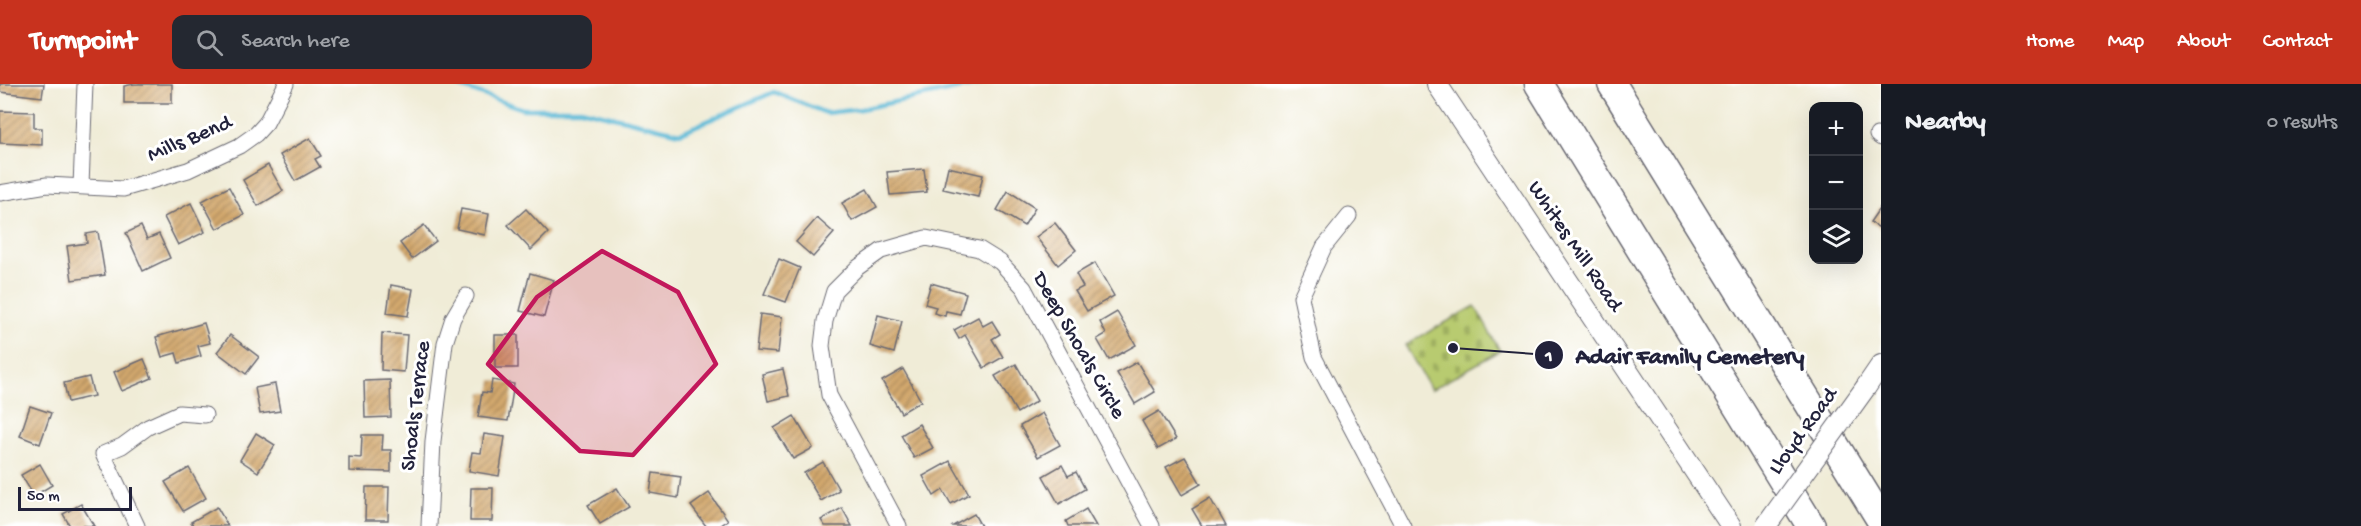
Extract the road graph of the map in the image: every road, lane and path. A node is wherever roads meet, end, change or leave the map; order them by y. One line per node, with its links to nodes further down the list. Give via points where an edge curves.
1 (86, 84): 6 (street)
2 (286, 84): 6 (street, Mills Bend, via 266,123 239,146 152,182 123,189)
3 (1437, 84): 18 (street, Whites Mill Road)
4 (1539, 84): 20 (highway)
5 (1612, 84): 12 (highway)
6 (81, 186): 7 (street, Mills Bend, via 25,187)
7 (0, 193)
8 (1349, 216): 17 (street, via 1324,247 1301,297 1314,357)
9 (466, 296): 14 (street, Shoals Terrace, via 445,343 433,441)
10 (1881, 365): 19 (street, Lloyd Road, bridge)
11 (205, 415): 13 (street, via 179,413 103,454)
12 (1881, 520)
13 (137, 526)
14 (429, 526)
15 (898, 526): 16 (street, Deep Shoals Circle, via 829,395 822,346 834,291 881,251 926,238 979,249 1000,262 1024,288)
16 (1152, 526)
17 (1403, 526)
18 (1731, 526)
19 (1766, 526)
20 (1811, 526)

